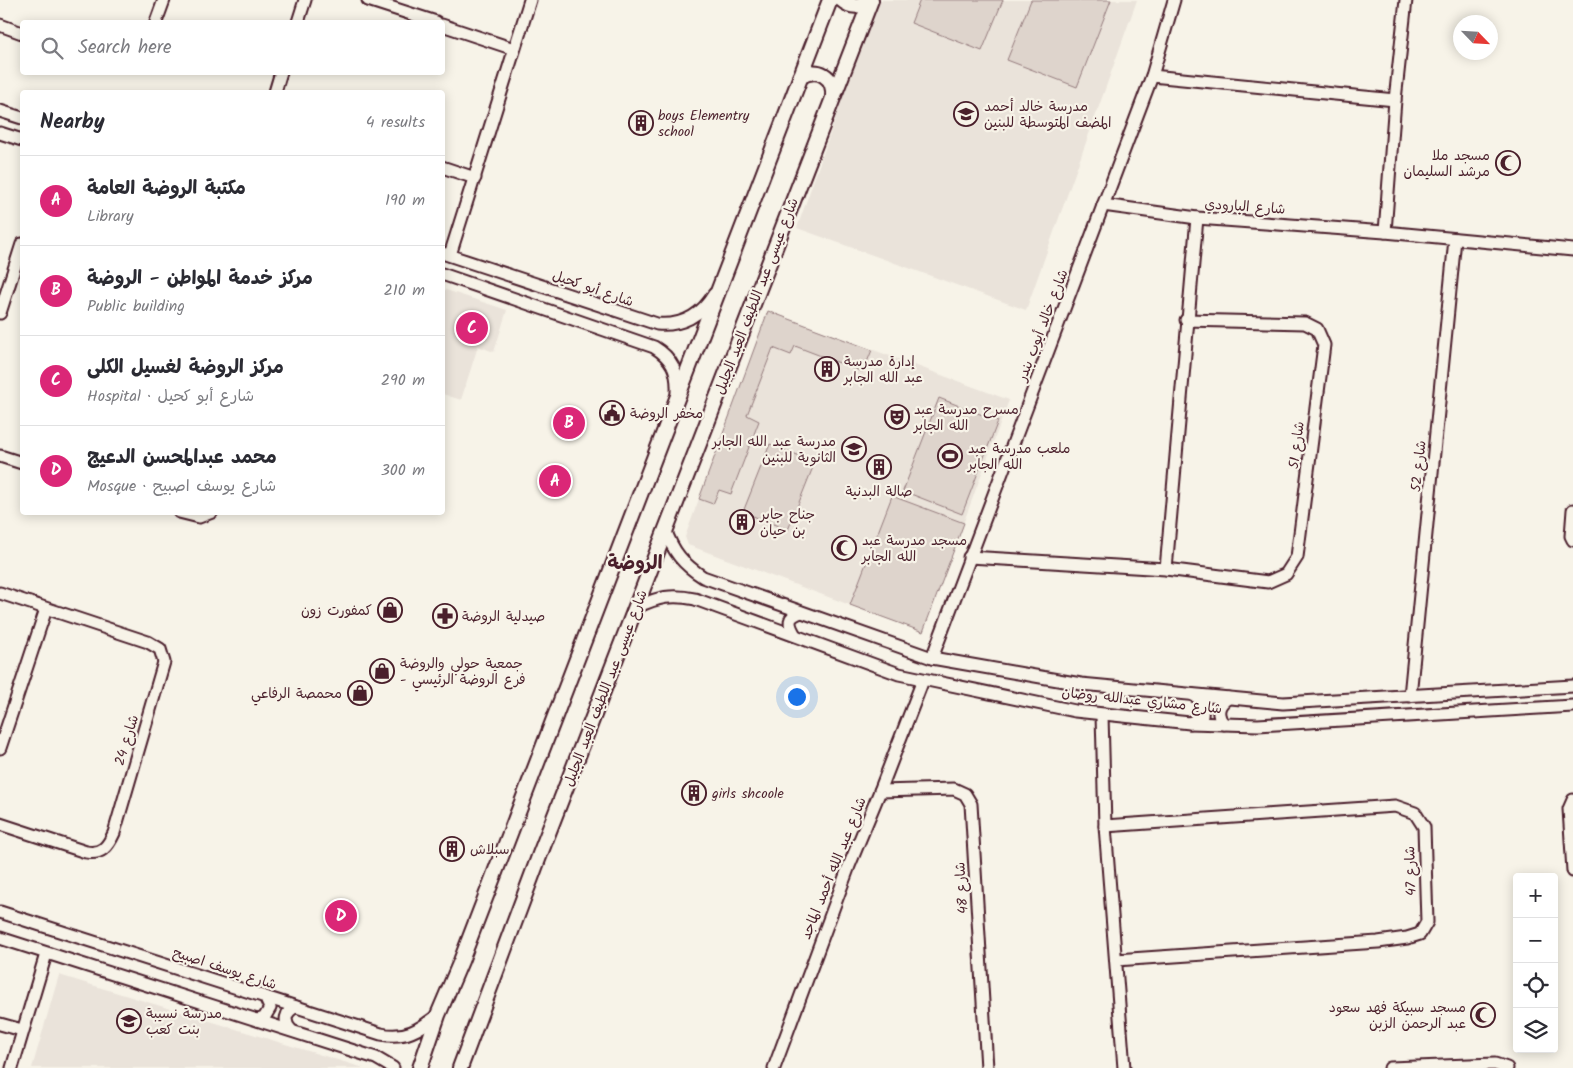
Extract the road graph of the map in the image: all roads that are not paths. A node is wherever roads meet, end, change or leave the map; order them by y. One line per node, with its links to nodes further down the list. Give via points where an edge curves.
1 (164, 0): 11 (street)
2 (305, 0): 12 (street)
3 (368, 0): 10 (street)
4 (530, 0): 17 (street)
5 (830, 0): 20 (main road)
6 (842, 0): 7 (main road, via 854,6)
7 (870, 0): 22 (main road, شارع عيسى عبد اللطيف العبد الجليل)
8 (1174, 0): 19 (street, شارع خالد أيوب بندر)
9 (1406, 0): 23 (street)
10 (392, 4): 13 (street)
11 (157, 20)
12 (299, 20)
13 (431, 20)
14 (0, 25): 16 (street)
15 (445, 25): 17 (street)
16 (20, 32)
17 (514, 49): 29 (street)
18 (281, 75): 21 (street)
19 (1152, 76): 23 (street); 30 (street, شارع خالد أيوب بندر)
20 (800, 77): 22 (main road, via 807,73 824,74 834,89); 38 (main road)
21 (276, 90)
22 (833, 98): 49 (main road, شارع عيسى عبد اللطيف العبد الجليل)
23 (1395, 100): 32 (street)
24 (0, 111): 25 (street)
25 (20, 117)
26 (0, 133): 27 (street)
27 (20, 139)
28 (445, 169): 29 (street)
29 (475, 178): 36 (street)
30 (1103, 205): 31 (street, شارع البارودي); 51 (street, شارع خالد أيوب بندر)
31 (1197, 218): 32 (street, شارع البارودي); 41 (street)
32 (1385, 232): 33 (street, شارع البارودي)
33 (1455, 239): 35 (street, شارع البارودي); 62 (street, شارع 52)
34 (20, 250): 39 (street)
35 (1573, 250)
36 (446, 254): 40 (street, شارع أبو كحيل)
37 (445, 275): 42 (street)
38 (720, 284): 40 (street, شارع أبو كحيل, via 706,306 687,320 664,325); 43 (main road)
39 (0, 313)
40 (638, 319): 42 (street, via 639,330)
41 (1186, 320): 52 (street); 52 (street, شارع 51, via 1305,323 1317,329 1324,345 1296,557 1286,574 1268,582)
42 (631, 339): 43 (street, via 654,347 672,362 678,382)
43 (676, 402): 80 (main road)
44 (0, 456): 45 (street)
45 (20, 462)
46 (1573, 510): 50 (street)
47 (190, 515): 48 (street)
48 (204, 515)
49 (665, 529): 54 (main road, شارع عيسى عبد اللطيف العبد الجليل); 56 (street, شارع مشاري عبدالله روضان, via 672,548 689,568 704,577)
50 (1573, 540)
51 (969, 557): 52 (street, شارع 51); 58 (street, شارع خالد أيوب بندر)
52 (1166, 569)
53 (0, 593): 55 (street, شارع 24)
54 (636, 607): 57 (street, شارع مشاري عبدالله روضان, via 662,596 678,595); 88 (main road, شارع عيسى عبد اللطيف العبد الجليل)
55 (46, 609): 68 (street); 71 (street, شارع 24, via 153,644 162,653 163,666 114,833 105,848 86,852)
56 (801, 612): 57 (street, via 790,620 789,625); 58 (street, شارع مشاري عبدالله روضان)
57 (795, 635): 59 (street, شارع مشاري عبدالله روضان)
58 (932, 658): 61 (street, شارع مشاري عبدالله روضان, via 1081,684)
59 (923, 680): 65 (street, شارع مشاري عبدالله روضان); 69 (street, شارع عبد الله أحمد الماجد)
60 (1573, 686): 62 (street, شارع مشاري عبدالله روضان)
61 (1193, 695): 63 (street, شارع مشاري عبدالله روضان); 66 (street, via 1199,698 1204,710 1202,716)
62 (1410, 696): 63 (street, شارع مشاري عبدالله روضان, via 1283,703)
63 (1228, 698): 67 (street, via 1218,713)
64 (1573, 706): 67 (street, شارع مشاري عبدالله روضان, via 1258,725)
65 (1102, 715): 66 (street, شارع مشاري عبدالله روضان); 72 (street)
66 (1190, 723): 67 (street, شارع مشاري عبدالله روضان)
67 (1224, 724)
68 (0, 748)
69 (880, 791): 89 (street, شارع عبد الله أحمد الماجد, via 848,866); 90 (street, شارع 48, via 954,789 965,794 971,804)
70 (1573, 800): 73 (street, via 1568,809)
71 (0, 824)
72 (1105, 826): 77 (street); 77 (street, شارع 47, via 1395,806 1415,813 1424,827 1427,922 1420,934 1378,942)
73 (1573, 871)
74 (0, 912): 78 (street, شارع يوسف اصبيح)
75 (0, 938): 76 (street)
76 (46, 954): 81 (street); 83 (street)
77 (1116, 960): 91 (street)
78 (265, 997): 79 (street, شارع يوسف اصبيح); 81 (street, via 270,1008 264,1018)
79 (296, 1007): 80 (street, شارع يوسف اصبيح, via 395,1036 419,1030); 84 (street, via 286,1017)
80 (438, 1015): 87 (main road)
81 (258, 1020): 84 (street)
82 (0, 1024): 83 (street)
83 (22, 1030): 85 (street)
84 (292, 1030): 86 (street, via 376,1058)
85 (12, 1068)
86 (393, 1068)
87 (420, 1068)
88 (460, 1068)
89 (774, 1068)
90 (987, 1068)
91 (1124, 1068)
92 (1390, 1068): 93 (street, via 1495,1064)
93 (1507, 1068)

